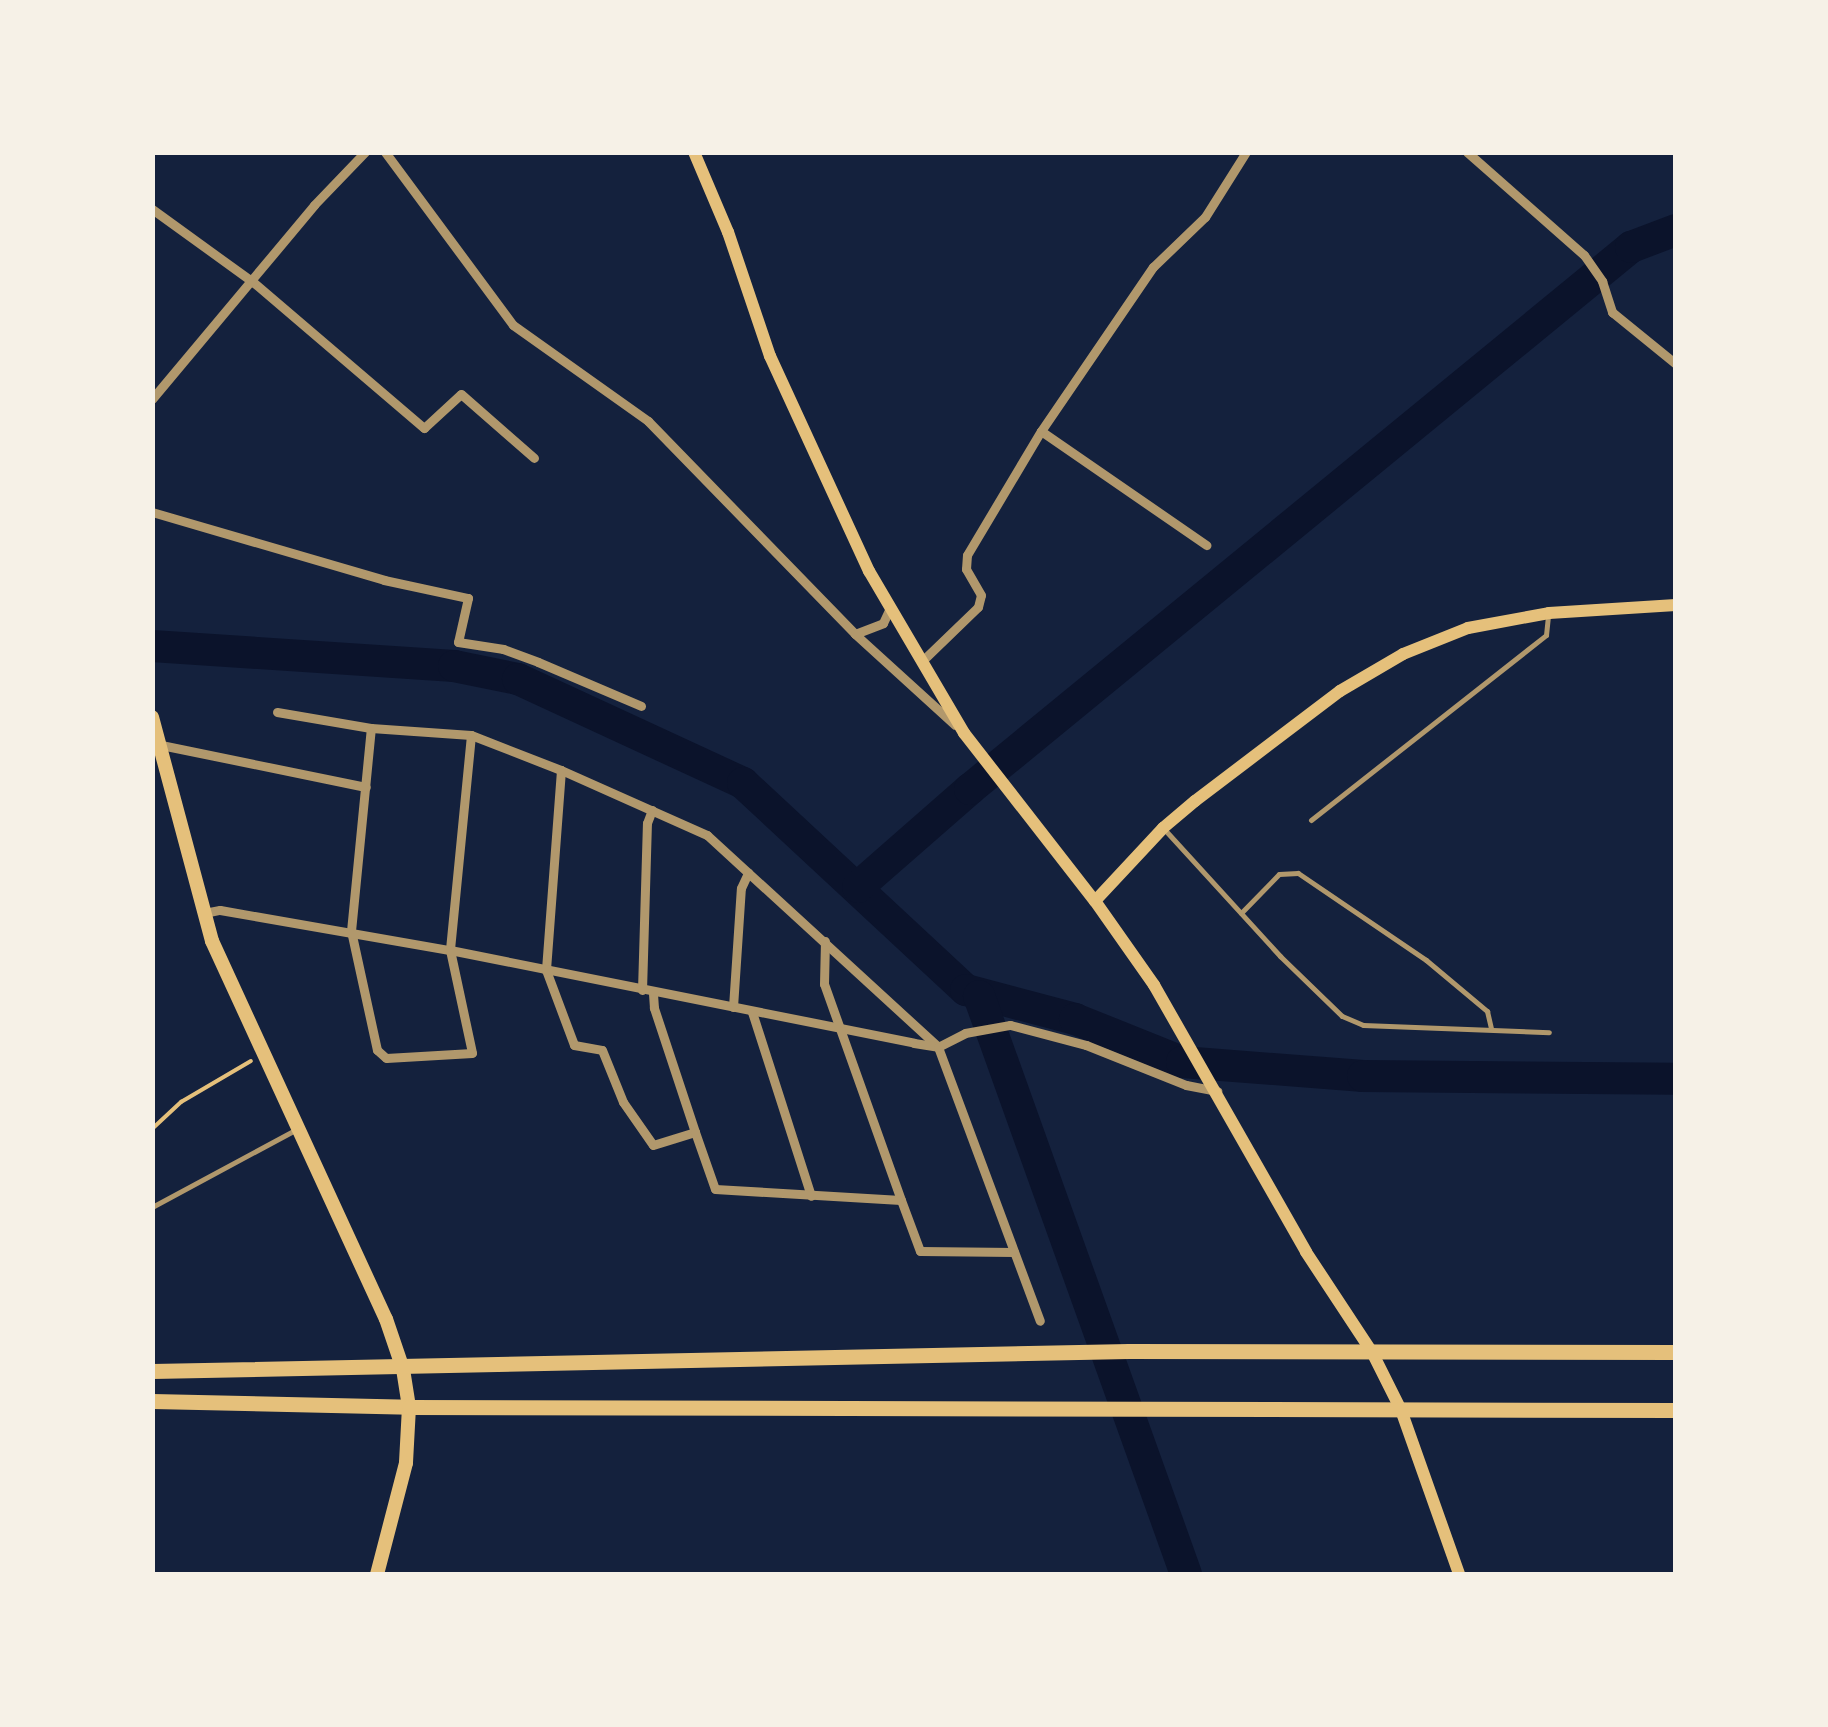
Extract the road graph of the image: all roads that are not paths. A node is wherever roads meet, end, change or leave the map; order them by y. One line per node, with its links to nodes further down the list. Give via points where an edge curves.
1 (365, 152): 7 (street)
2 (386, 152): 18 (street, via 513,325 648,421)
3 (694, 152): 16 (main road, via 770,356)
4 (1246, 152): 11 (street, via 1205,217 1153,267)
5 (1466, 152): 8 (street, via 1594,268 1612,312)
6 (152, 209): 7 (street)
7 (254, 282): 9 (street); 12 (street, via 424,428 461,394)
8 (1676, 364)
9 (156, 387): 10 (street)
10 (152, 400)
11 (1041, 431): 14 (street); 19 (street, via 967,556 966,569 981,596 978,607)
12 (534, 458)
13 (152, 512): 20 (street, via 468,598 458,642 520,656)
14 (1206, 545)
15 (1676, 606): 17 (main road)
16 (890, 608): 18 (street, via 883,623); 19 (main road)
17 (1549, 613): 30 (lane, via 1546,636); 31 (main road, via 1468,628 1403,654 1340,690)
18 (856, 634): 24 (street)
19 (920, 662): 24 (main road)
20 (640, 706)
21 (277, 712): 23 (street)
22 (152, 717): 26 (main road)
23 (371, 728): 25 (street); 28 (street)
24 (964, 733): 33 (main road)
25 (471, 735): 27 (street); 38 (street)
26 (160, 745): 28 (street); 34 (main road)
27 (561, 770): 29 (street); 39 (street)
28 (366, 786): 36 (street)
29 (652, 810): 32 (street, via 707,835); 40 (street)
30 (1311, 820)
31 (1163, 828): 33 (main road); 35 (lane)
32 (748, 874): 37 (street); 42 (street, via 741,888)
33 (1095, 900): 48 (main road)
34 (204, 913): 36 (street); 49 (main road)
35 (1241, 913): 44 (lane, via 1342,1016 1363,1025); 44 (lane, via 1279,874 1298,872 1426,960 1487,1011)
36 (350, 931): 38 (street); 38 (street, via 378,1050 386,1058 472,1053)
37 (825, 941): 45 (street, via 824,984); 47 (street)
38 (450, 950): 39 (street)
39 (546, 970): 40 (street); 50 (street, via 574,1045 602,1050 623,1102 653,1145)
40 (642, 990): 41 (street)
41 (653, 992): 42 (street); 50 (street)
42 (733, 1007): 43 (street)
43 (752, 1012): 45 (street); 51 (street)
44 (1491, 1029): 46 (lane)
45 (841, 1030): 47 (street); 52 (street)
46 (1548, 1032)
47 (938, 1046): 48 (street, via 1000,1025 1086,1045); 54 (street)
48 (1218, 1091): 56 (main road, via 1314,1266)
49 (295, 1130): 53 (lane); 58 (main road, via 386,1319)
50 (694, 1132): 51 (street, via 715,1188)
51 (811, 1196): 52 (street)
52 (901, 1200): 54 (street, via 920,1251)
53 (152, 1207)
54 (1014, 1252): 55 (street)
55 (1040, 1321)
56 (1372, 1352): 57 (highway); 58 (highway, via 1129,1351); 62 (main road)
57 (1676, 1352)
58 (403, 1369): 59 (highway); 61 (main road)
59 (152, 1372)
60 (152, 1401): 61 (highway)
61 (409, 1407): 62 (highway); 64 (main road, via 406,1463)
62 (1401, 1410): 63 (highway); 65 (main road)
63 (1676, 1410)
64 (377, 1574)
65 (1459, 1574)

